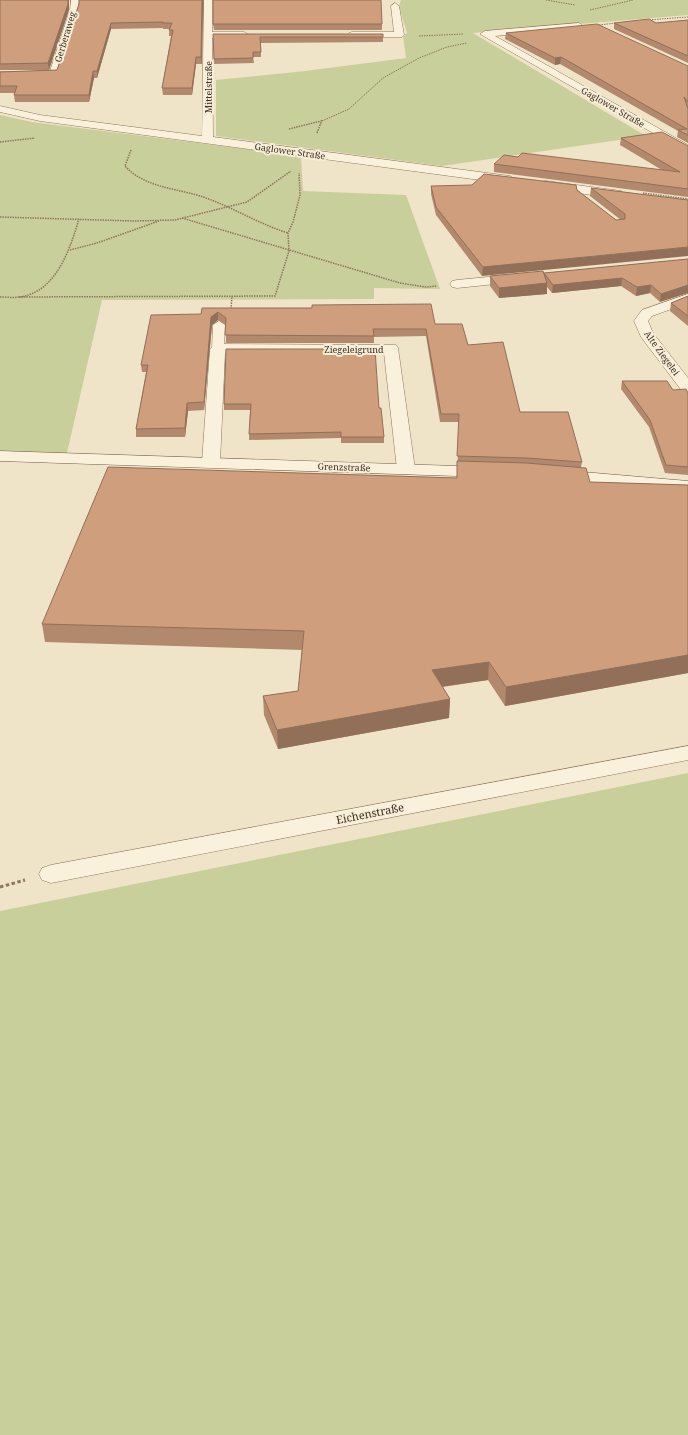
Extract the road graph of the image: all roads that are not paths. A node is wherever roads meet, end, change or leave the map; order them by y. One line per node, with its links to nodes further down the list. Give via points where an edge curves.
1 (75, 0): 8 (street, Gerberaweg, via 54,74)
2 (208, 0): 5 (street, Mittelstraße)
3 (394, 6): 7 (street, via 399,35)
4 (595, 25): 11 (street, Gaglower Straße, via 487,35)
5 (208, 35): 6 (street); 10 (street, Mittelstraße)
6 (255, 35)
7 (341, 35)
8 (0, 75)
9 (0, 109): 10 (street, Gaglower Straße, via 40,118)
10 (207, 139): 12 (street, Gaglower Straße)
11 (688, 150)
12 (518, 181)
13 (534, 183): 14 (street)
14 (581, 189): 15 (street); 16 (lane, via 581,194)
15 (635, 196)
16 (588, 202)
17 (534, 277): 18 (street)
18 (457, 284)
19 (688, 298): 22 (street, Alte Ziegelei, via 647,313 641,321 646,334)
20 (219, 325): 21 (lane)
21 (218, 349): 24 (street); 25 (street, Ziegeleigrund, via 391,348)
22 (688, 388)
23 (0, 456): 24 (street, Grenzstraße)
24 (211, 462): 25 (street, Grenzstraße)
25 (406, 469): 26 (street, Grenzstraße)
26 (502, 472)
27 (541, 474): 28 (street)
28 (688, 486)
29 (688, 753): 30 (street, Eichenstraße)
30 (51, 874)

